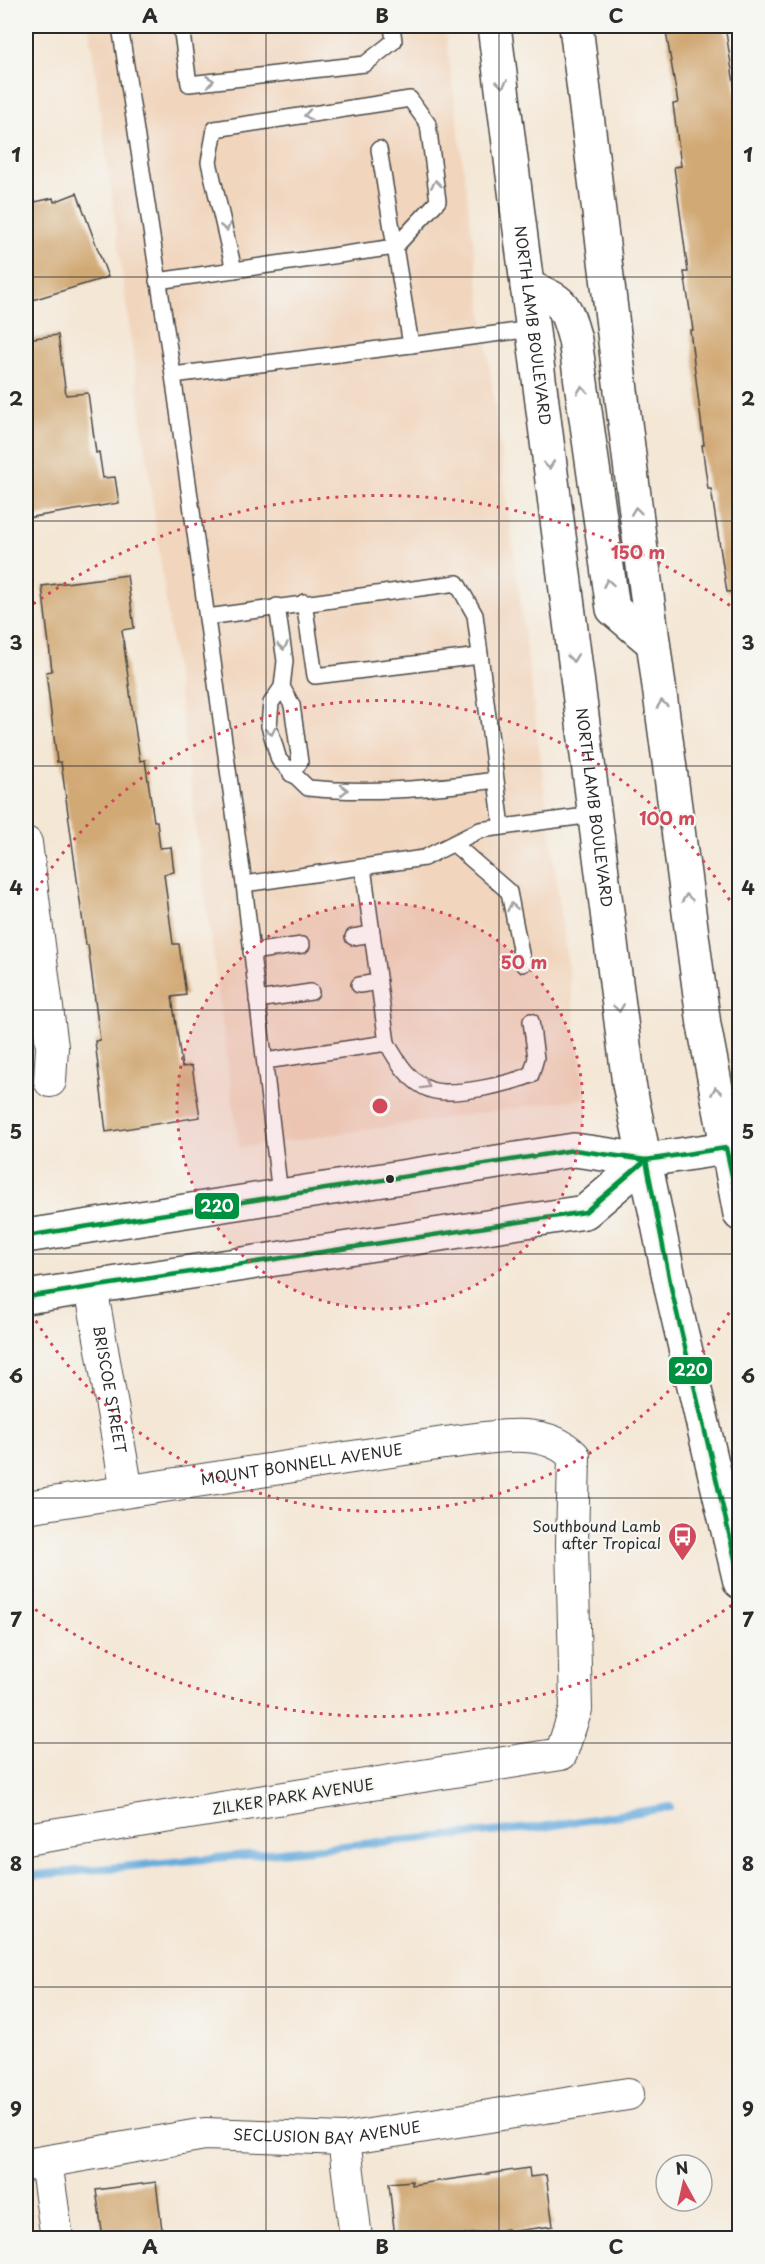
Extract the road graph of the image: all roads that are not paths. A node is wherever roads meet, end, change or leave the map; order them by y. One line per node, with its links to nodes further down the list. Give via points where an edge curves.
1 (120, 26): 9 (lane)
2 (181, 26): 3 (lane, one-way to 3, via 189,84 365,64 394,41)
3 (392, 26)
4 (494, 26): 10 (main road, NORTH LAMB BOULEVARD, one-way to 10)
5 (576, 26): 17 (main road, one-way to 5)
6 (379, 149): 7 (lane)
7 (395, 247): 8 (lane); 8 (lane, one-way to 8, via 438,201 428,124 410,99 215,129 208,162); 12 (lane)
8 (234, 270): 9 (lane)
9 (157, 281): 13 (lane)
10 (527, 287): 11 (main road, NORTH LAMB BOULEVARD); 17 (main road, one-way to 10, via 613,609 568,314 557,298)
11 (532, 329): 12 (lane); 22 (main road, NORTH LAMB BOULEVARD, one-way to 22)
12 (411, 345): 13 (lane)
13 (173, 375): 16 (lane)
14 (304, 602): 15 (lane); 18 (lane, via 457,583 475,615); 18 (lane, via 315,676)
15 (276, 606): 16 (lane); 19 (lane, one-way to 19, via 285,661)
16 (207, 617): 27 (lane)
17 (653, 643): 42 (main road, one-way to 17, via 704,1025)
18 (480, 656): 21 (lane)
19 (282, 687): 20 (lane, via 292,705 300,762); 20 (lane, one-way to 20, via 271,703 269,726 279,760)
20 (291, 774): 21 (lane, one-way to 21, via 308,788 334,790 454,786)
21 (495, 780): 23 (lane)
22 (593, 815): 23 (lane); 43 (main road, NORTH LAMB BOULEVARD, one-way to 43, via 629,1084)
23 (502, 827): 25 (lane, via 480,830)
24 (26, 843): 33 (street)
25 (454, 844): 26 (lane, via 424,858); 32 (lane, one-way to 25, via 509,892)
26 (363, 867): 27 (lane); 28 (lane)
27 (244, 884): 31 (lane)
28 (372, 934): 29 (lane); 34 (lane)
29 (352, 937)
30 (302, 945): 31 (lane)
31 (251, 952): 37 (lane)
32 (523, 964)
33 (34, 975): 41 (street, via 52,1047)
34 (379, 982): 35 (lane); 39 (lane)
35 (359, 985)
36 (310, 992): 37 (lane)
37 (257, 1000): 40 (lane)
38 (531, 1021): 39 (lane, one-way to 38, via 402,1069 430,1090 512,1083 531,1075 536,1058)
39 (387, 1043): 40 (lane)
40 (264, 1061): 44 (lane)
41 (51, 1081)
42 (733, 1147): 43 (main road); 45 (main road)
43 (646, 1160): 44 (main road, via 574,1150); 47 (main road, via 585,1212); 51 (main road, NORTH LAMB BOULEVARD, via 672,1292)
44 (280, 1195): 46 (main road)
45 (740, 1214)
46 (26, 1236)
47 (91, 1287): 48 (main road); 49 (street, BRISCOE STREET)
48 (26, 1297)
49 (127, 1491): 50 (street, MOUNT BONNELL AVENUE); 52 (street, MOUNT BONNELL AVENUE, via 509,1436 544,1437 564,1445 574,1456 576,1709)
50 (26, 1507)
51 (740, 1582)
52 (561, 1754): 53 (street, ZILKER PARK AVENUE)
53 (26, 1839)
54 (628, 2094): 55 (street, SECLUSION BAY AVENUE)
55 (344, 2139): 56 (street, SECLUSION BAY AVENUE, via 205,2134); 58 (street)
56 (36, 2163): 57 (street)
57 (57, 2238)
58 (356, 2238)

